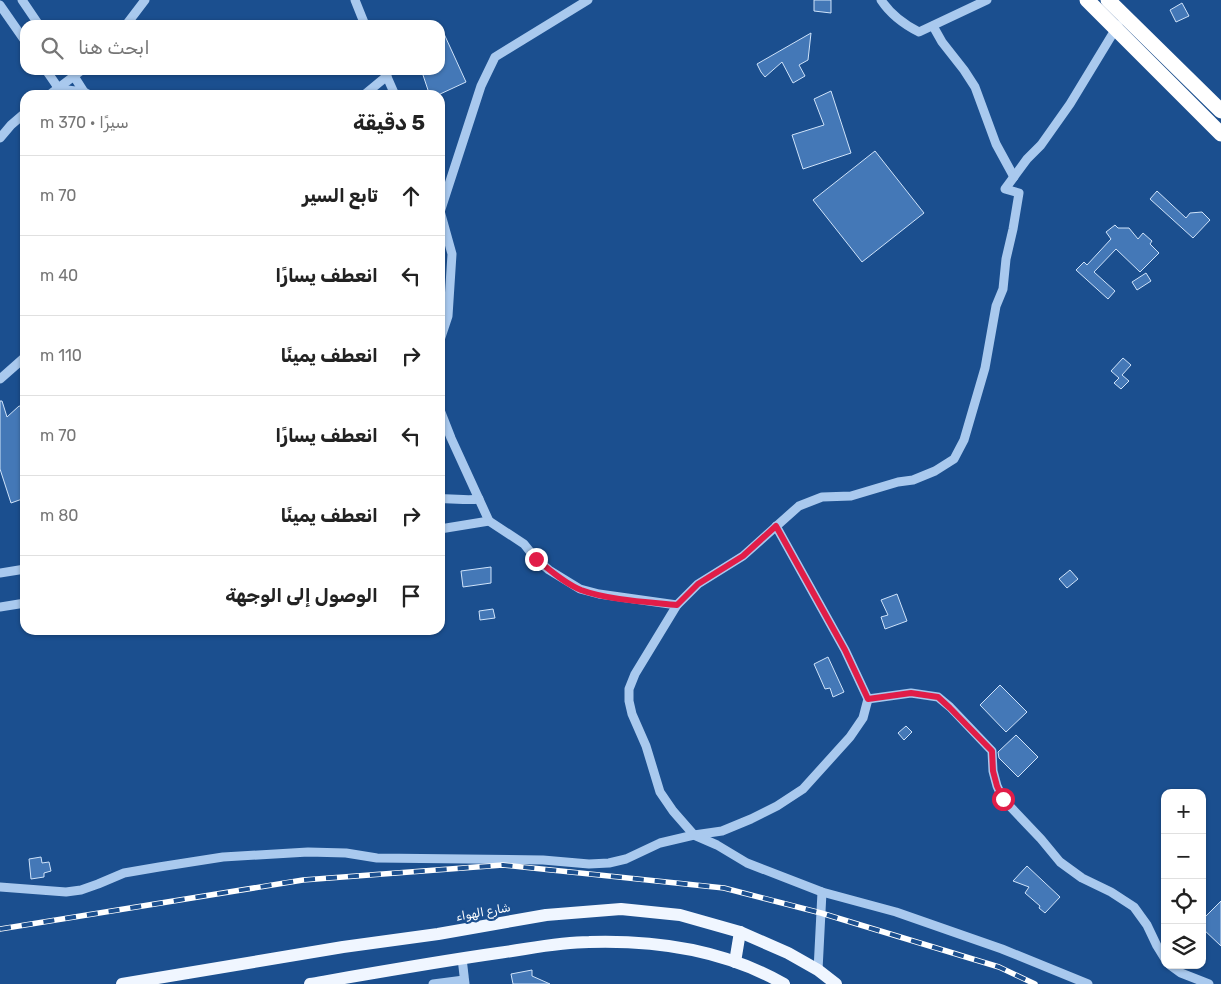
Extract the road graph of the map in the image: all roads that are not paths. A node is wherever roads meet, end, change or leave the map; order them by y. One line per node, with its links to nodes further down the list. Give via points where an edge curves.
1 (22, 0): 10 (street)
2 (145, 0): 11 (street)
3 (355, 0): 12 (street)
4 (588, 0): 31 (street, via 496,57 481,86)
5 (881, 0): 14 (street, via 903,24 919,32)
6 (987, 0): 14 (street)
7 (1087, 0): 13 (highway)
8 (1108, 0): 13 (highway)
9 (0, 5): 15 (street)
10 (36, 20)
11 (130, 20)
12 (363, 20)
13 (1120, 22): 26 (highway); 28 (highway); 30 (street, via 1070,104)
14 (933, 26): 30 (street, via 975,87 996,144)
15 (20, 33)
16 (49, 75): 21 (street)
17 (72, 75): 21 (street)
18 (77, 75): 23 (street)
19 (384, 75): 24 (street)
20 (387, 75): 25 (street)
21 (59, 89): 22 (street)
22 (65, 90)
23 (85, 90)
24 (369, 90)
25 (392, 90)
26 (1221, 111)
27 (20, 117): 29 (street)
28 (1221, 134)
29 (0, 138)
30 (1014, 177): 40 (street, via 1005,189 1019,193 1003,289 996,306 985,368 964,440 954,459 913,480 851,496 822,497 799,506)
31 (445, 197)
32 (445, 230): 33 (street, via 452,254)
33 (445, 325)
34 (20, 362): 35 (street)
35 (0, 379)
36 (445, 424): 38 (street)
37 (445, 499): 38 (street)
38 (479, 499): 39 (street)
39 (489, 521): 41 (street); 45 (street, via 524,544 536,559 580,590)
40 (776, 526): 45 (street, via 743,556 698,584); 47 (street, via 845,650)
41 (445, 528)
42 (20, 570): 43 (street)
43 (0, 573)
44 (20, 604): 46 (street)
45 (677, 605): 48 (street, via 635,674 629,689 629,701 660,792)
46 (0, 607)
47 (868, 699): 48 (street, via 863,718 850,737 803,789 751,819 722,831); 52 (street, via 911,693 938,697 992,751 993,771 1003,799 1060,862 1134,908)
48 (694, 835): 49 (street, via 660,843 626,859 608,863 377,858 308,852 224,857 159,867 124,873 90,887 66,892); 50 (street, via 747,863)
49 (0, 887)
50 (822, 892): 56 (street); 63 (street, via 905,915)
51 (740, 932): 54 (main road); 56 (main road, شارع الهواء); 58 (main road, شارع الهواء, via 654,912 621,909 587,911)
52 (1161, 951)
53 (462, 958): 54 (main road, via 587,942 625,942 665,945); 57 (street); 59 (main road)
54 (735, 962): 61 (main road)
55 (1176, 969): 64 (street)
56 (818, 970): 62 (main road, شارع الهواء)
57 (465, 982): 60 (street)
58 (122, 984)
59 (310, 984)
60 (433, 984)
61 (784, 984)
62 (836, 984)
63 (1088, 984)
64 (1209, 984)

